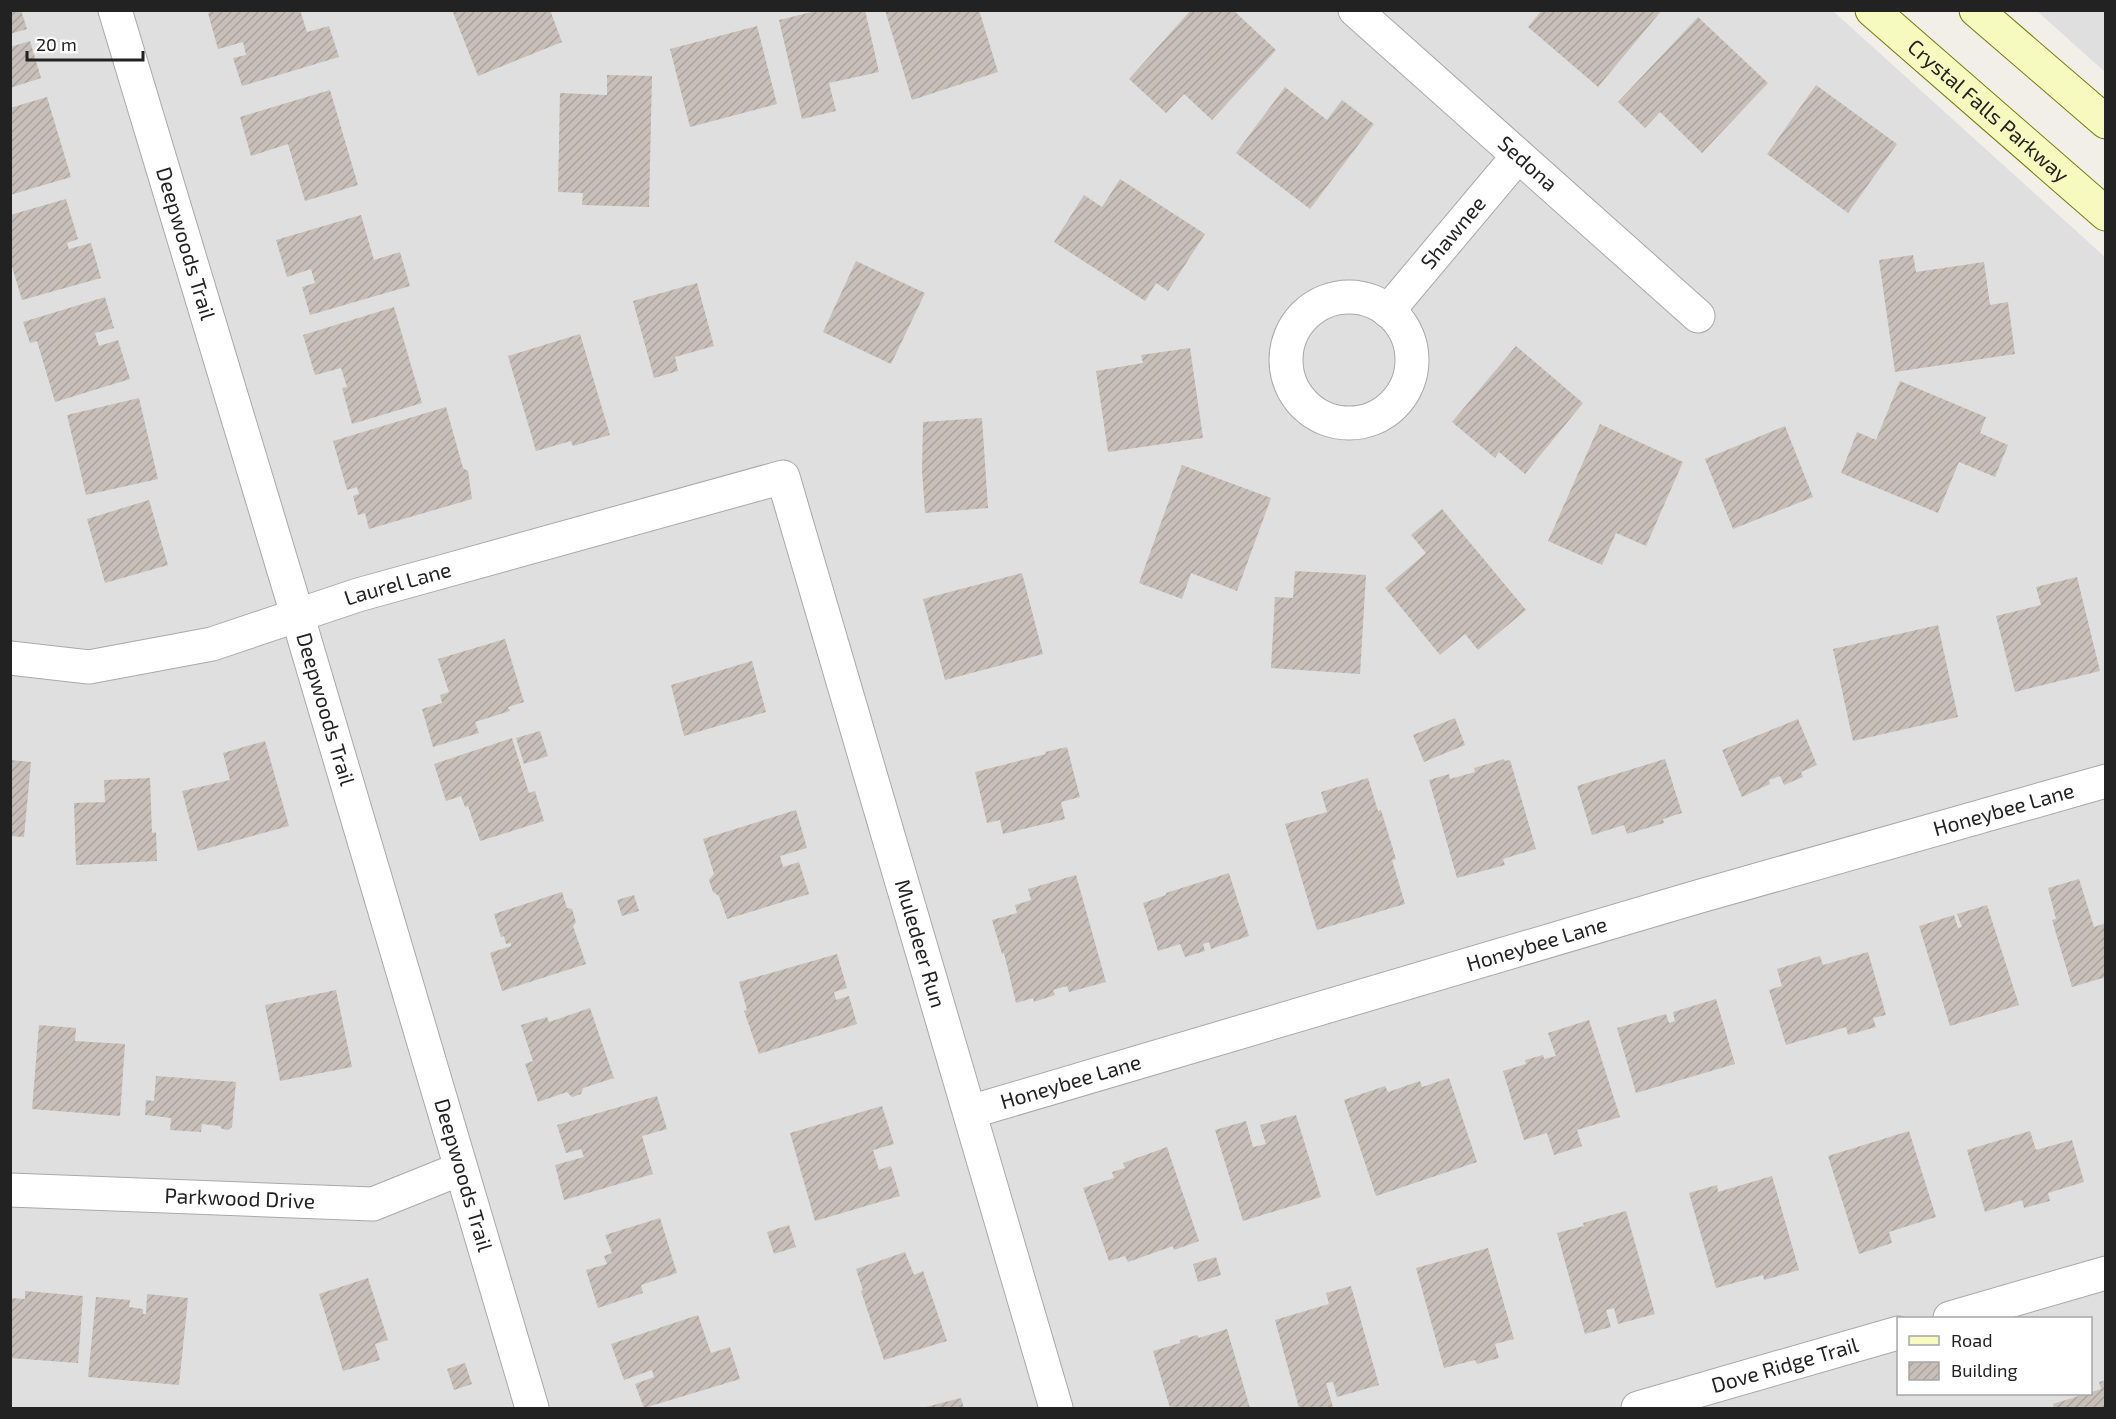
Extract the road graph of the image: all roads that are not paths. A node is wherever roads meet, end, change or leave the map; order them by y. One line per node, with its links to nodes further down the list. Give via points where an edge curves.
1 (115, 10): 11 (street, Deepwoods Trail)
2 (1355, 10): 6 (street, Sedona)
3 (1872, 10): 7 (main road, Crystal Falls Parkway)
4 (1976, 10): 5 (main road)
5 (2106, 122)
6 (1518, 156): 8 (street, Shawnee); 9 (street, Sedona)
7 (2106, 214)
8 (1388, 311)
9 (1698, 316)
10 (783, 477): 11 (street, Laurel Lane); 14 (street, Muledeer Run)
11 (297, 614): 12 (street, Laurel Lane, via 212,644 89,667); 15 (street, Deepwoods Trail)
12 (10, 658)
13 (2106, 781): 14 (street, Honeybee Lane, via 1686,900)
14 (970, 1112): 21 (street, Muledeer Run)
15 (460, 1169): 16 (street, Parkwood Drive, via 373,1204); 20 (street, Deepwoods Trail)
16 (10, 1190)
17 (2106, 1274): 18 (street)
18 (1954, 1317)
19 (1897, 1334): 22 (street, Dove Ridge Trail)
20 (532, 1408)
21 (1056, 1408)
22 (1638, 1408)

